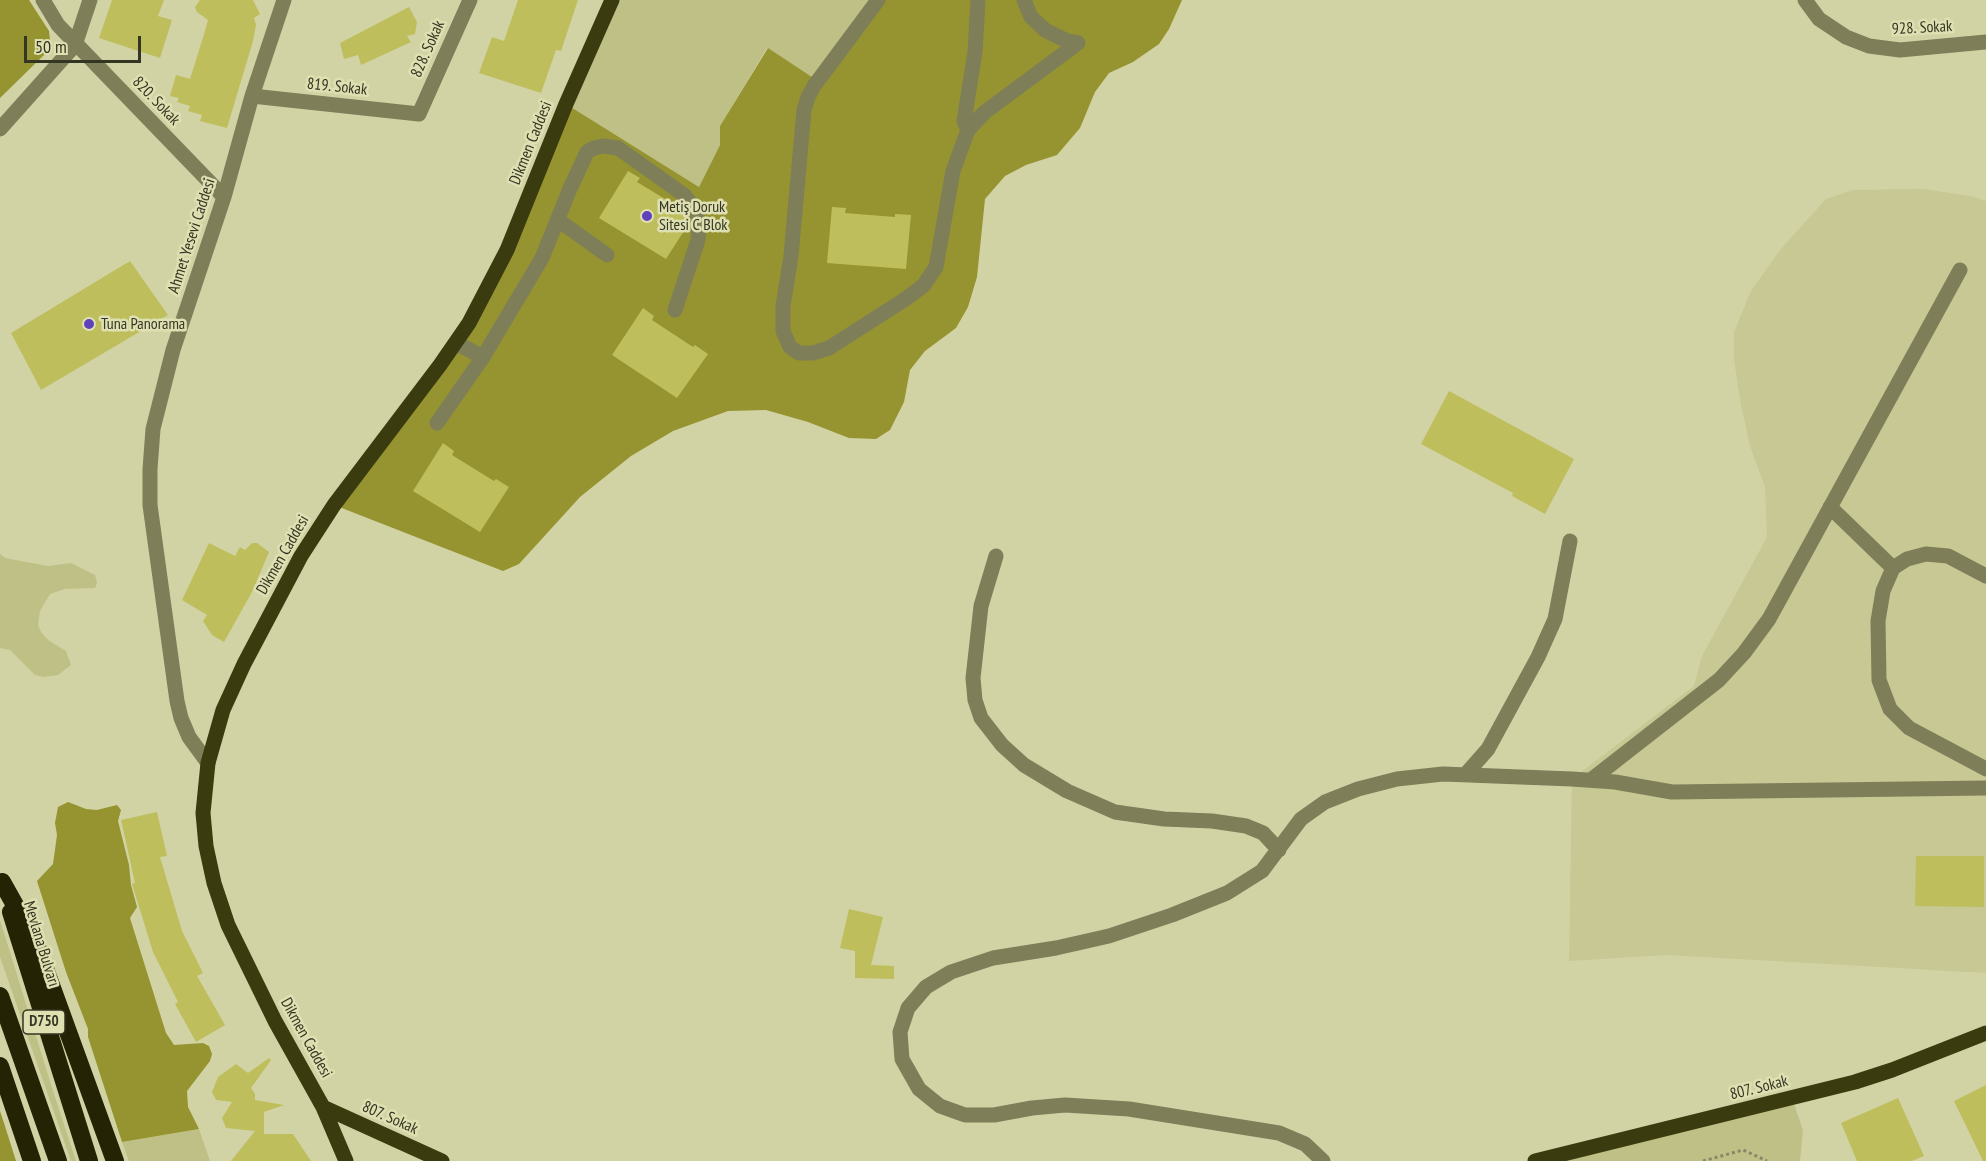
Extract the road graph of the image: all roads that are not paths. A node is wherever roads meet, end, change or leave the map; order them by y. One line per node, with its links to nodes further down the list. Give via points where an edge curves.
1 (43, 0): 11 (street, 820. Sokak)
2 (90, 0): 11 (street)
3 (284, 0): 12 (street, Ahmet Yesevi Caddesi)
4 (470, 0): 13 (street, 828. Sokak)
5 (612, 0): 21 (main road, Dikmen Caddesi, via 507,250)
6 (878, 0): 15 (street, via 814,86 804,110 783,306 783,331 790,346 799,353 829,348 924,285 936,267 953,171)
7 (978, 0): 15 (street, via 975,52 964,117)
8 (1024, 0): 15 (street, via 1031,16 1045,30 1078,43 985,112)
9 (1805, 0): 10 (street, 928. Sokak, via 1819,19 1846,37 1869,46 1900,50)
10 (1986, 42)
11 (75, 43): 14 (street); 16 (street, 820. Sokak)
12 (252, 96): 13 (street, 819. Sokak); 16 (street, Ahmet Yesevi Caddesi)
13 (419, 114)
14 (0, 129)
15 (968, 130)
16 (224, 197): 29 (street, Ahmet Yesevi Caddesi, via 162,390 153,429 150,469 150,505 177,701 189,737)
17 (558, 220): 18 (street); 20 (street, via 587,152 603,146 618,148 684,195 696,210 699,232); 22 (street, via 542,258)
18 (607, 255)
19 (1960, 270): 24 (street)
20 (675, 310)
21 (456, 343): 22 (street); 29 (main road, Dikmen Caddesi, via 334,505 301,556 223,710)
22 (483, 357): 23 (street)
23 (437, 423)
24 (1830, 507): 27 (street); 32 (street, via 1769,619 1744,652 1719,680)
25 (1570, 541): 31 (street, via 1554,619 1538,657 1488,749)
26 (996, 556): 34 (street, via 981,606 973,678 981,718 1002,745 1024,765 1066,791 1115,812 1246,826 1263,833)
27 (1893, 568): 28 (street, via 1926,554 1948,556); 30 (street, via 1883,591 1878,621 1879,680 1890,709 1909,728)
28 (1986, 576)
29 (208, 763): 39 (main road, Dikmen Caddesi, via 203,813 206,846 228,925)
30 (1986, 769)
31 (1465, 775): 32 (street); 34 (street, via 1397,779 1325,802 1301,819)
32 (1591, 780): 33 (street, via 1672,792)
33 (1986, 788)
34 (1278, 850): 46 (street, via 1262,871 1227,892 1172,915 1109,936 993,958 951,972 926,987 909,1008 900,1032 902,1059 919,1089 940,1106 965,1115 1065,1105 1129,1109 1279,1133 1305,1144)
35 (1, 879): 42 (highway, Mevlana Bulvarı / D750); 43 (highway, via 35,941)
36 (0, 996): 41 (highway, D750)
37 (1986, 1033): 47 (main road, 807. Sokak, via 1855,1082)
38 (0, 1066): 40 (highway)
39 (323, 1107): 44 (main road, Dikmen Caddesi); 45 (main road, 807. Sokak)
40 (32, 1161)
41 (58, 1161)
42 (89, 1161)
43 (115, 1161)
44 (346, 1161)
45 (442, 1161)
46 (1323, 1161)
47 (1535, 1161)

